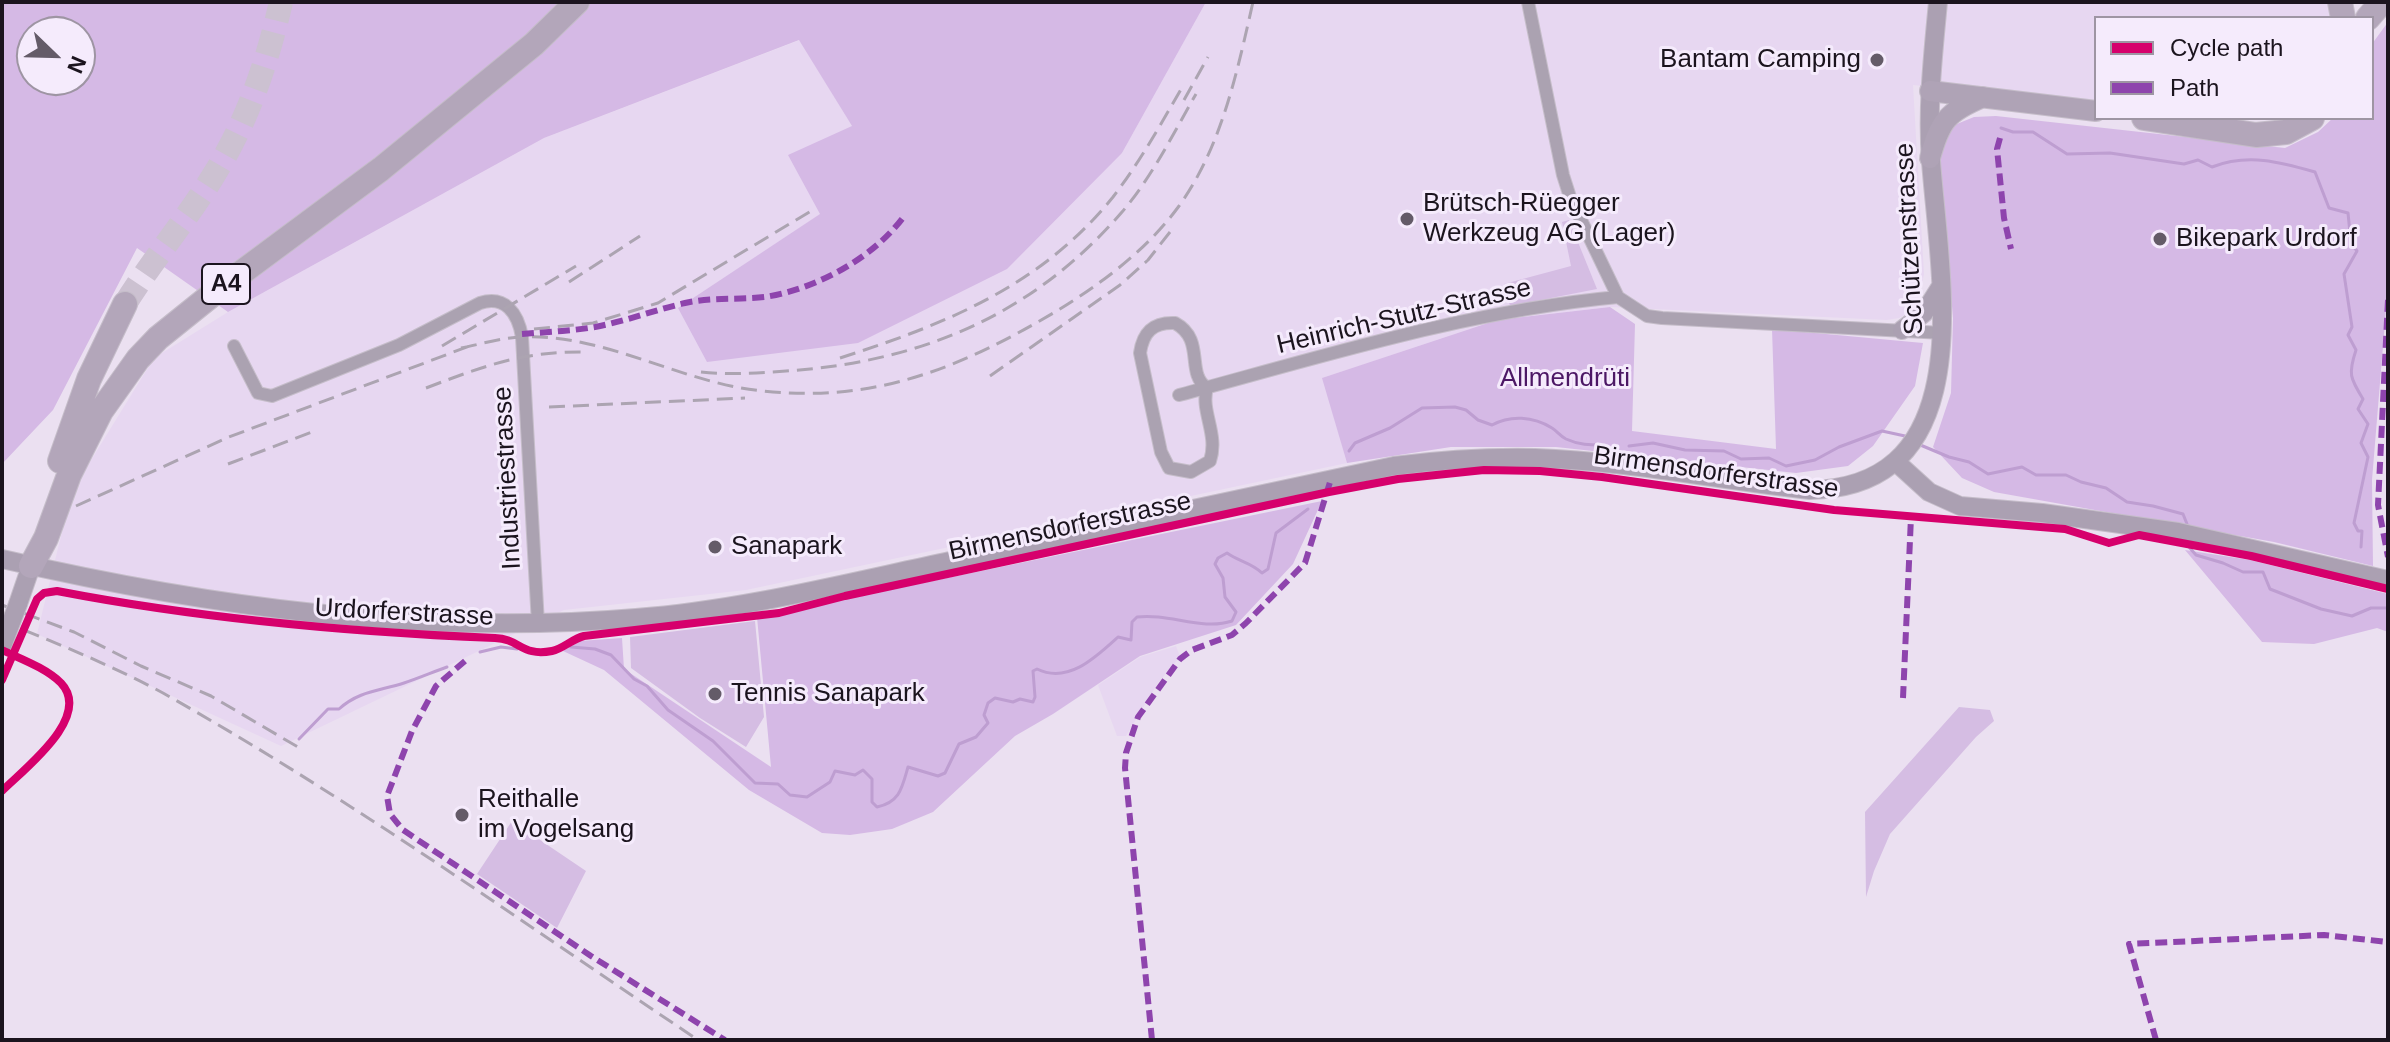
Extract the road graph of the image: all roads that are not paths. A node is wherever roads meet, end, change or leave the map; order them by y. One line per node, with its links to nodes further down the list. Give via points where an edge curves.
1 (577, 2): 22 (highway, A4, via 534,44 381,169 158,338 101,411)
2 (1528, 2): 13 (street, via 1563,175)
3 (1938, 2): 4 (main road, Schützenstrasse)
4 (1930, 91): 5 (main road); 11 (main road, Schützenstrasse)
5 (1983, 97): 6 (main road); 11 (main road, via 1960,106 1943,122)
6 (2094, 111)
7 (2157, 120): 10 (highway, via 2256,135 2286,132)
8 (2192, 120): 9 (highway, via 2255,128)
9 (2292, 120)
10 (2308, 120)
11 (1930, 158): 12 (main road, Schützenstrasse)
12 (1941, 286): 15 (main road, via 1924,313); 16 (main road, Schützenstrasse)
13 (1618, 297): 15 (street, via 1647,316 1662,318); 18 (street, Heinrich-Stutz-Strasse, via 1428,328)
14 (125, 304): 22 (highway, via 89,379 34,533)
15 (1902, 330): 16 (street)
16 (1943, 333): 20 (main road, Schützenstrasse, via 1933,398)
17 (234, 346): 25 (street, Industriestrasse, via 258,393 267,397 399,345 492,299 510,307 521,330)
18 (1207, 388): 18 (street, via 1198,378 1189,334 1175,323 1156,324 1143,338 1140,353 1169,468 1191,472 1210,461 1214,450); 19 (street, Heinrich-Stutz-Strasse)
19 (1179, 395)
20 (1900, 457): 23 (main road, via 1929,492 1960,506 2201,536); 24 (main road, Birmensdorferstrasse, via 1850,485 1810,490 1538,458 1394,466)
21 (2, 559): 22 (main road, Urdorferstrasse)
22 (31, 566): 25 (main road, Urdorferstrasse, via 246,605); 26 (main road, bridge)
23 (2388, 580)
24 (756, 601): 25 (main road, Urdorferstrasse, via 637,618)
25 (538, 624)
26 (2, 646)

